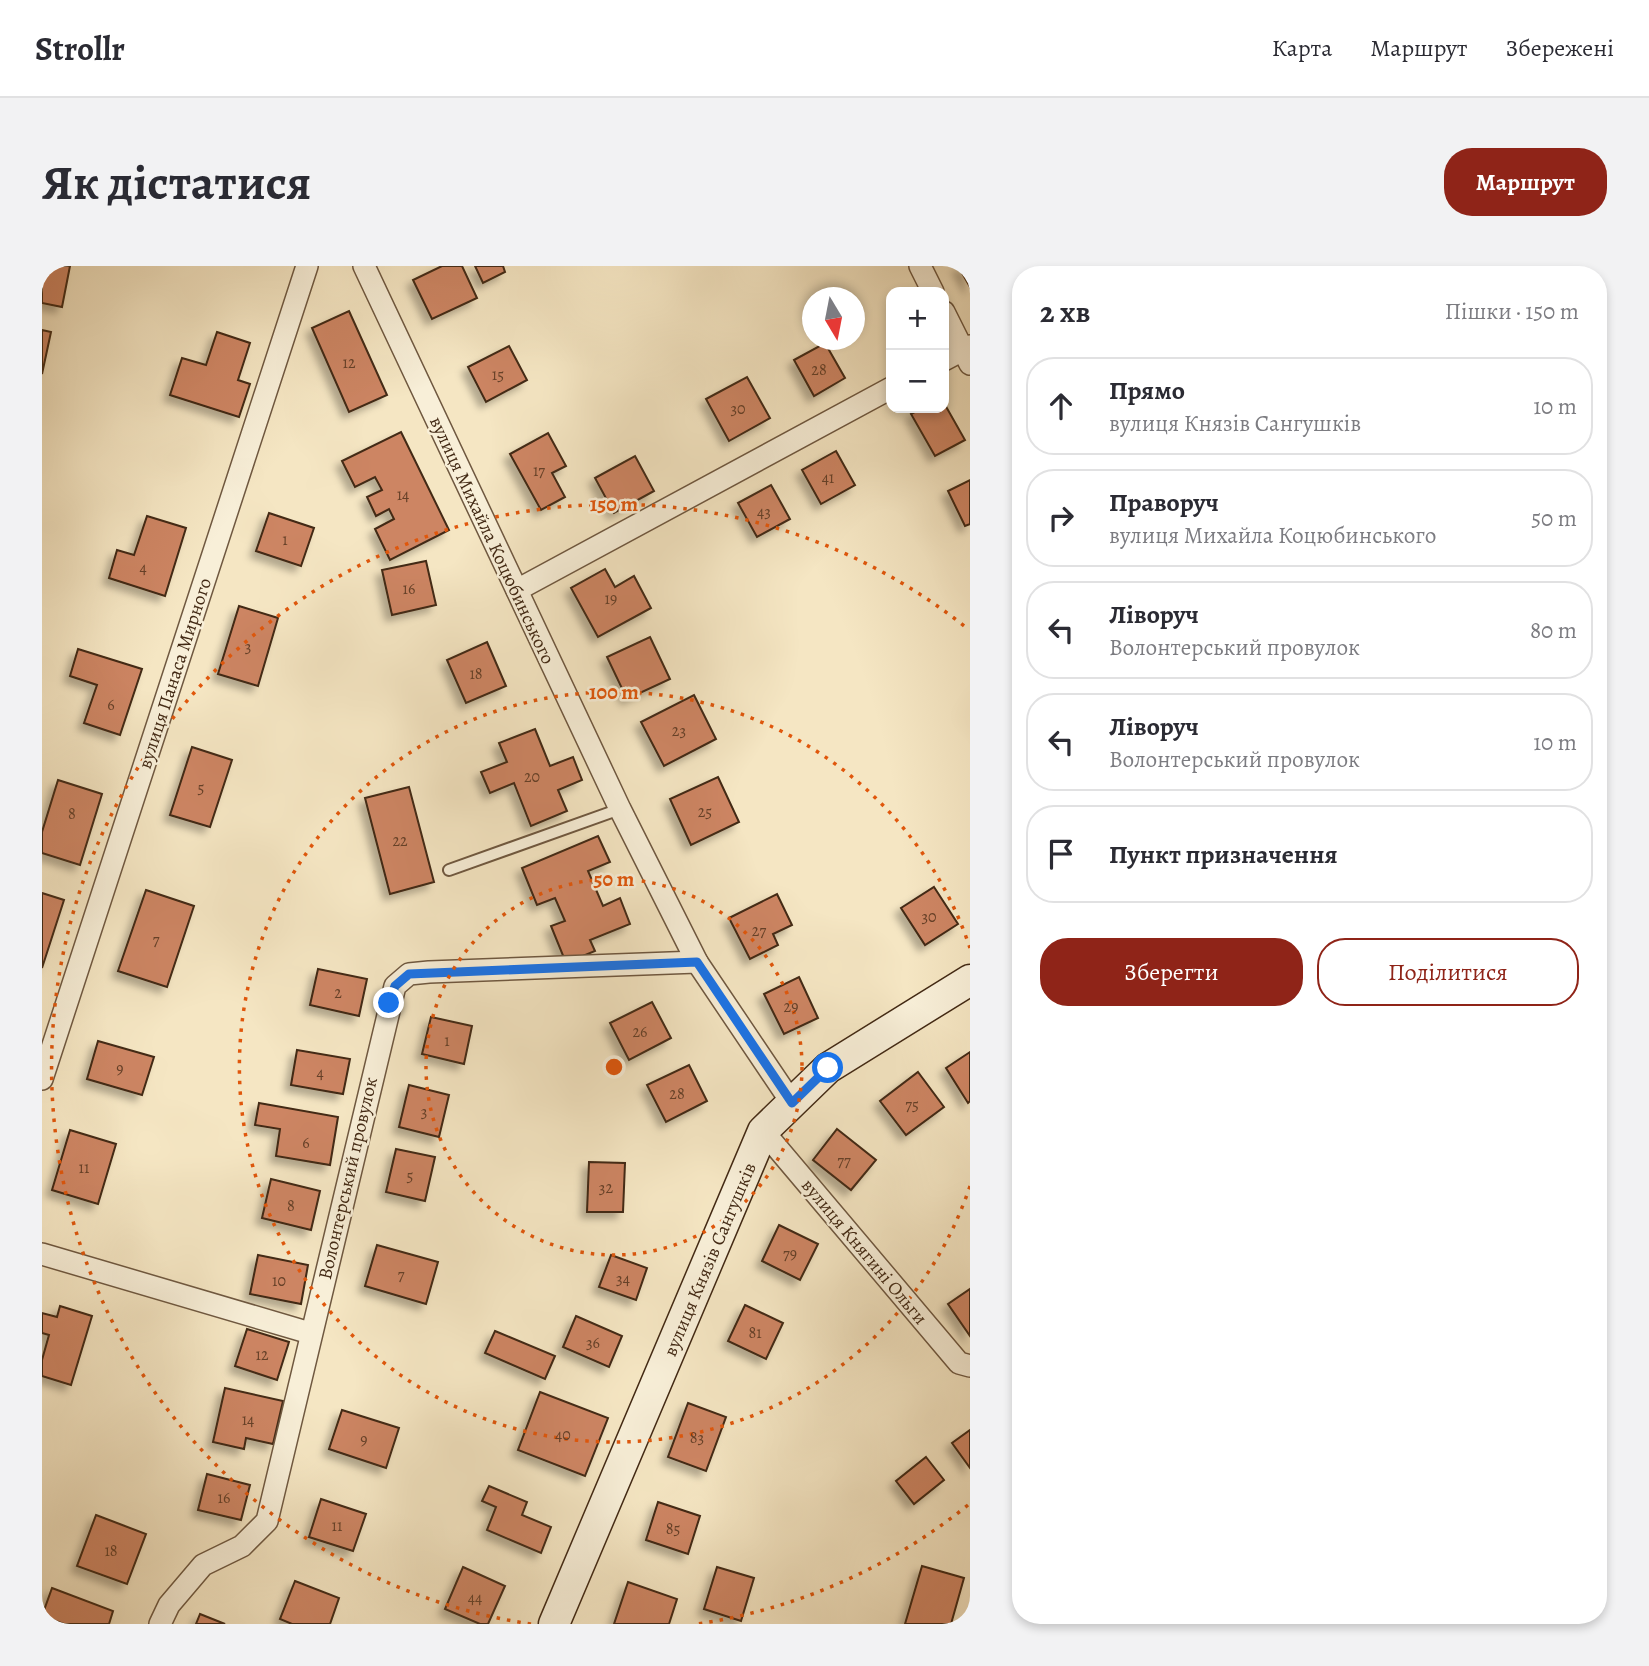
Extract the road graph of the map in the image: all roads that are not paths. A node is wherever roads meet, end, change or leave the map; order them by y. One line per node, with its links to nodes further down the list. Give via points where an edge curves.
1 (307, 266): 14 (street, вулиця Панаса Мирного)
2 (364, 266): 9 (street, вулиця Михайла Коцюбинського)
3 (920, 266): 4 (street)
4 (930, 287)
5 (949, 321): 6 (street)
6 (968, 353): 7 (street)
7 (949, 359)
8 (886, 391): 9 (street)
9 (517, 590): 10 (street, вулиця Михайла Коцюбинського)
10 (620, 809): 11 (lane); 12 (street, вулиця Михайла Коцюбинського)
11 (449, 870)
12 (697, 962): 15 (street, вулиця Михайла Коцюбинського); 18 (street, Волонтерський провулок, via 429,972 409,974 395,986)
13 (970, 980): 15 (main road, вулиця Князів Сангушків, via 828,1068)
14 (42, 1079)
15 (792, 1103): 16 (main road, вулиця Князів Сангушків)
16 (763, 1131): 19 (street, вулиця Княгині Ольги, via 959,1363); 21 (main road, вулиця Князів Сангушків)
17 (42, 1254): 18 (street)
18 (310, 1334): 20 (street, Волонтерський провулок, via 267,1521 242,1546 203,1565 169,1605)
19 (970, 1366)
20 (160, 1624)
21 (554, 1624)

